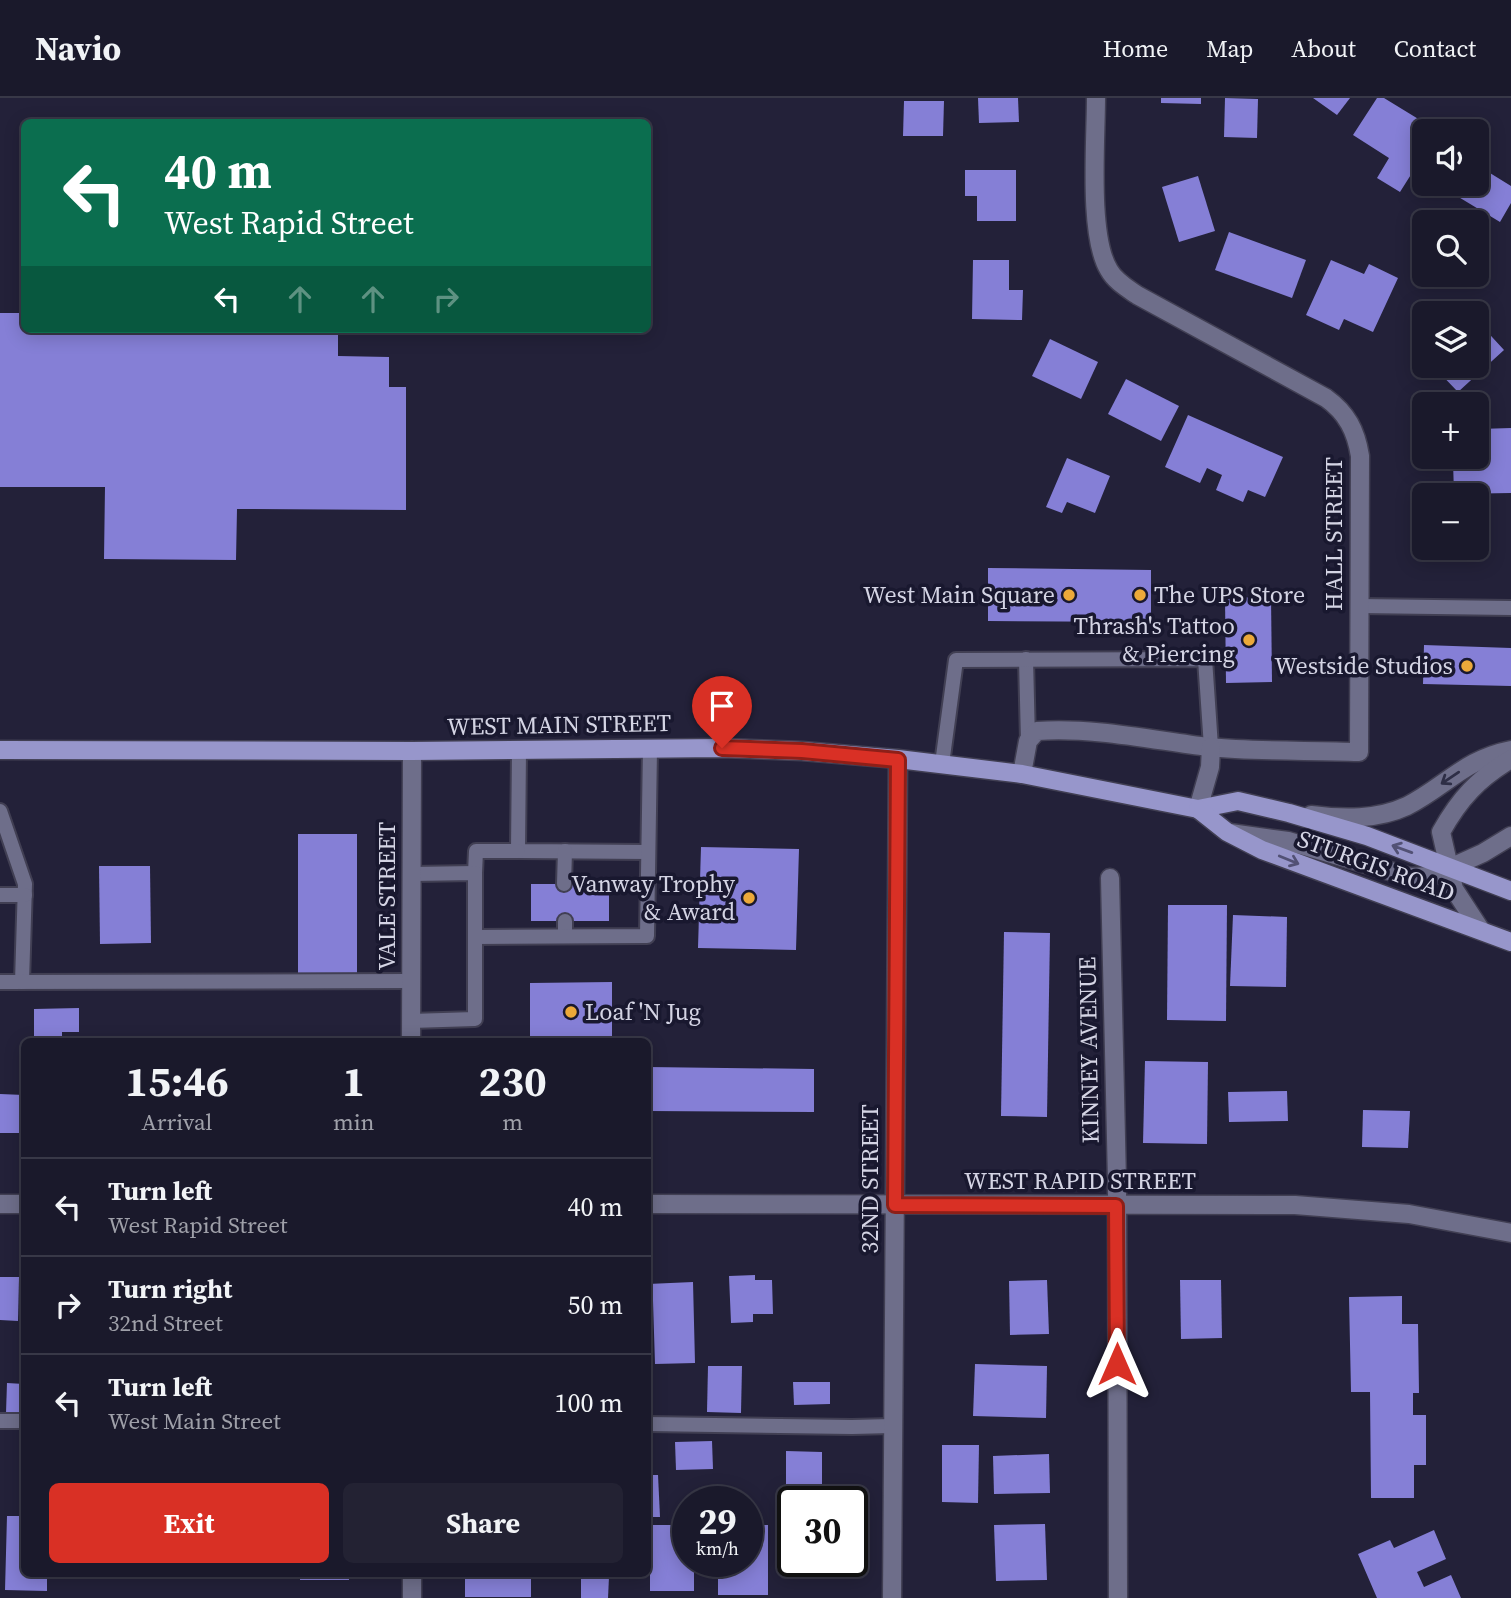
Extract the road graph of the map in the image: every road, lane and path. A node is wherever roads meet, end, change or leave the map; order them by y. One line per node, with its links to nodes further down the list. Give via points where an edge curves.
1 (1096, 98): 2 (street, HALL STREET, via 1098,241 1110,272 1137,295 1326,398 1350,422 1360,456)
2 (1359, 606): 3 (lane); 6 (street, HALL STREET, via 1359,752)
3 (1511, 608)
4 (1026, 659): 5 (lane); 6 (lane, via 1205,659); 14 (lane, via 956,660)
5 (1028, 741): 6 (street, HALL STREET, via 1037,731 1060,730); 15 (street)
6 (1211, 747): 16 (street)
7 (650, 749): 9 (main road, WEST MAIN STREET); 13 (main road, WEST MAIN STREET, via 762,749); 24 (lane)
8 (0, 750): 11 (main road, WEST MAIN STREET)
9 (519, 750): 11 (main road, WEST MAIN STREET); 22 (lane)
10 (1511, 750): 18 (street, WEST MAIN STREET, one-way to 18, via 1480,758 1391,812 1346,818)
11 (412, 751): 27 (street, VALE STREET)
12 (1511, 758): 25 (street, via 1474,785 1441,832)
13 (898, 760): 14 (main road, WEST MAIN STREET); 46 (street, 32ND STREET)
14 (943, 764): 15 (main road, WEST MAIN STREET)
15 (1022, 774): 16 (main road, WEST MAIN STREET)
16 (1198, 809): 18 (main road, WEST MAIN STREET, via 1238,801); 19 (main road, WEST MAIN STREET)
17 (0, 811): 21 (lane)
18 (1289, 813): 25 (main road, STURGIS ROAD, one-way to 18, via 1367,836)
19 (1227, 832): 25 (street, via 1288,841 1409,877 1432,876); 34 (main road, STURGIS ROAD, one-way to 34, via 1306,867)
20 (1511, 836): 25 (street)
21 (6, 850): 32 (lane, via 25,884)
22 (517, 851): 23 (lane); 26 (lane, via 476,851)
23 (565, 851): 24 (lane); 29 (lane)
24 (648, 852): 35 (lane, via 647,936)
25 (1449, 869): 30 (main road, STURGIS ROAD); 34 (street, via 1454,889)
26 (475, 873): 27 (lane); 36 (lane)
27 (412, 874): 38 (street, VALE STREET)
28 (1110, 878): 47 (street, KINNEY AVENUE)
29 (565, 884)
30 (1511, 891)
31 (0, 895): 32 (lane)
32 (25, 895): 40 (lane)
33 (565, 921): 35 (lane)
34 (1480, 929): 37 (main road, STURGIS ROAD)
35 (565, 936): 36 (lane)
36 (475, 937): 41 (lane, via 475,1019)
37 (1511, 942)
38 (411, 981): 40 (lane); 41 (street, VALE STREET)
39 (0, 982): 40 (lane)
40 (22, 982)
41 (411, 1021): 42 (street, VALE STREET)
42 (411, 1038)
43 (0, 1204): 44 (street)
44 (21, 1204)
45 (651, 1204): 46 (street, WEST RAPID STREET)
46 (895, 1205): 47 (street, WEST RAPID STREET); 52 (street, 32ND STREET)
47 (1116, 1206): 48 (street, WEST RAPID STREET, via 1357,1208); 56 (street, KINNEY AVENUE)
48 (1511, 1233)
49 (21, 1421): 50 (lane)
50 (0, 1422)
51 (651, 1424): 52 (lane)
52 (892, 1426): 55 (street, 32ND STREET)
53 (412, 1577): 54 (street)
54 (412, 1598)
55 (892, 1598)
56 (1118, 1598)

